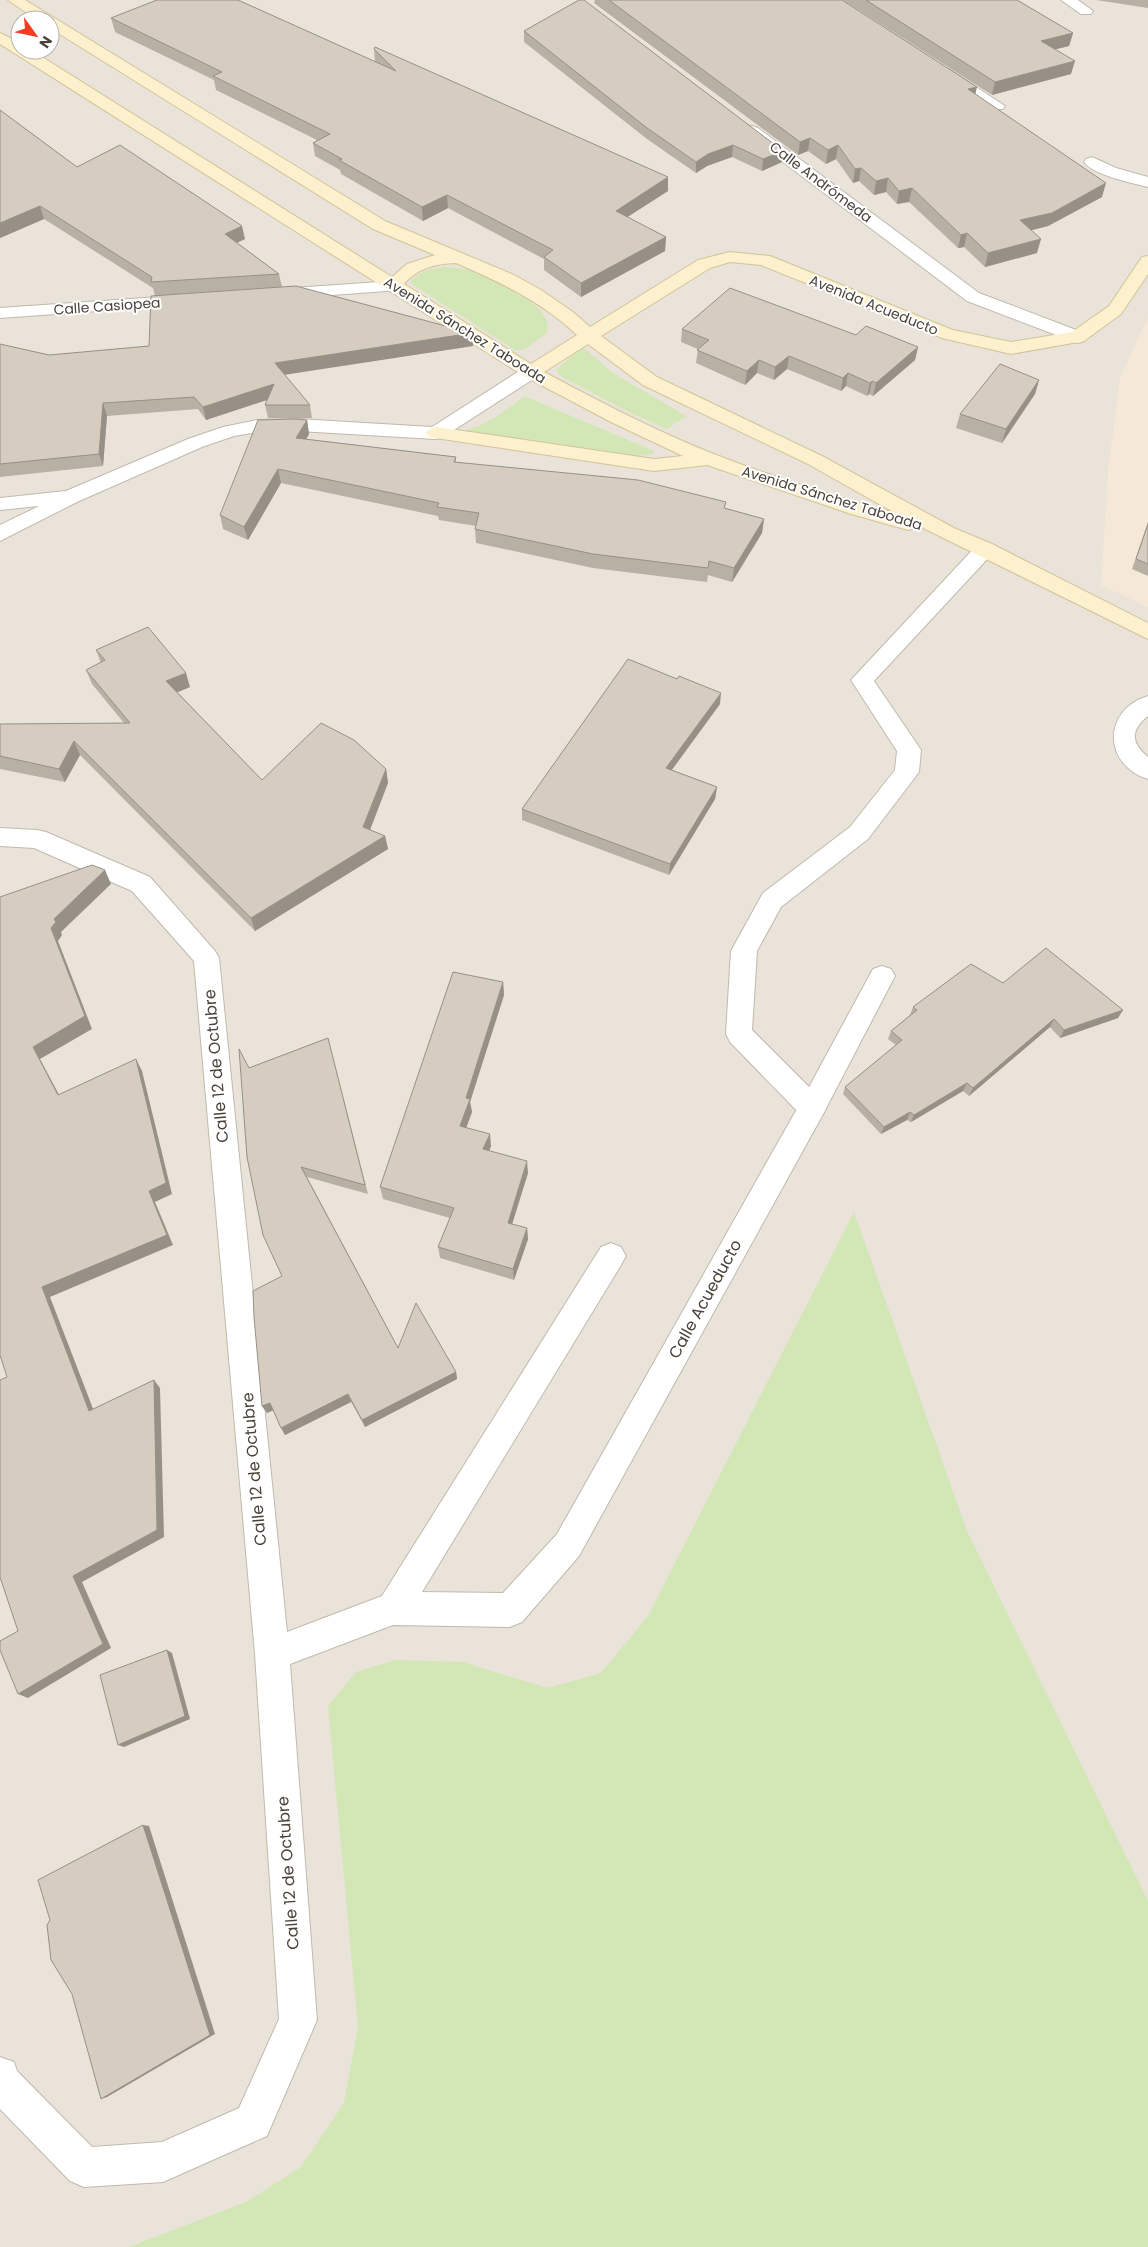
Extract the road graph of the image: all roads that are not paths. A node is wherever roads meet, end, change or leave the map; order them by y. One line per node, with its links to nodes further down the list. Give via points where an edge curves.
1 (15, 0): 3 (main road, Avenida Sánchez Taboada)
2 (1068, 0): 4 (street)
3 (31, 10)
4 (1086, 11)
5 (60, 28): 12 (main road, Avenida Sánchez Taboada, via 378,225)
6 (36, 60): 14 (main road, Avenida Sánchez Taboada)
7 (930, 64): 8 (street)
8 (996, 106)
9 (737, 119): 19 (street, Calle Andrómeda, via 973,298)
10 (1092, 162): 11 (street)
11 (1148, 182)
12 (457, 258): 14 (main road, via 435,259 416,265 402,274); 18 (main road, Avenida Sánchez Taboada, via 535,294 567,316)
13 (1148, 261): 19 (main road, Avenida Acueducto, via 1115,310)
14 (394, 286): 15 (street); 20 (main road, Avenida Sánchez Taboada)
15 (256, 296)
16 (207, 299): 17 (street, Calle Casiopea)
17 (0, 313)
18 (587, 335): 19 (main road, Avenida Acueducto, via 704,264 730,257 764,260 948,334 1011,348); 20 (main road, Avenida Acueducto); 25 (main road, Avenida Sánchez Taboada, via 650,381 815,460)
19 (1078, 337)
20 (531, 372): 21 (street); 22 (main road, Avenida Sánchez Taboada, via 596,408)
21 (436, 433): 22 (main road, via 654,465); 23 (street, via 298,425 256,426 195,443)
22 (708, 459): 25 (main road, Avenida Sánchez Taboada, via 870,513)
23 (70, 498): 24 (street); 26 (street)
24 (0, 504)
25 (947, 533): 27 (main road, Avenida Sánchez Taboada)
26 (0, 534)
27 (985, 549): 28 (main road, Avenida Sánchez Taboada); 33 (street, via 862,680 909,750 907,772 859,833 772,900 744,951 739,1034)
28 (1148, 632)
29 (1148, 704): 30 (street, via 1127,723 1123,742 1130,756)
30 (1148, 770)
31 (0, 837): 36 (street, Calle 12 de Octubre, via 37,839 141,884 206,958)
32 (882, 976): 33 (street, Calle Acueducto)
33 (812, 1108): 35 (street, Calle Acueducto, via 568,1545 510,1610)
34 (611, 1256): 35 (street)
35 (393, 1608): 36 (street)
36 (272, 1654): 37 (street, Calle 12 de Octubre, via 298,2020 253,2122 163,2162 84,2167 2,2082)
37 (0, 2076)

